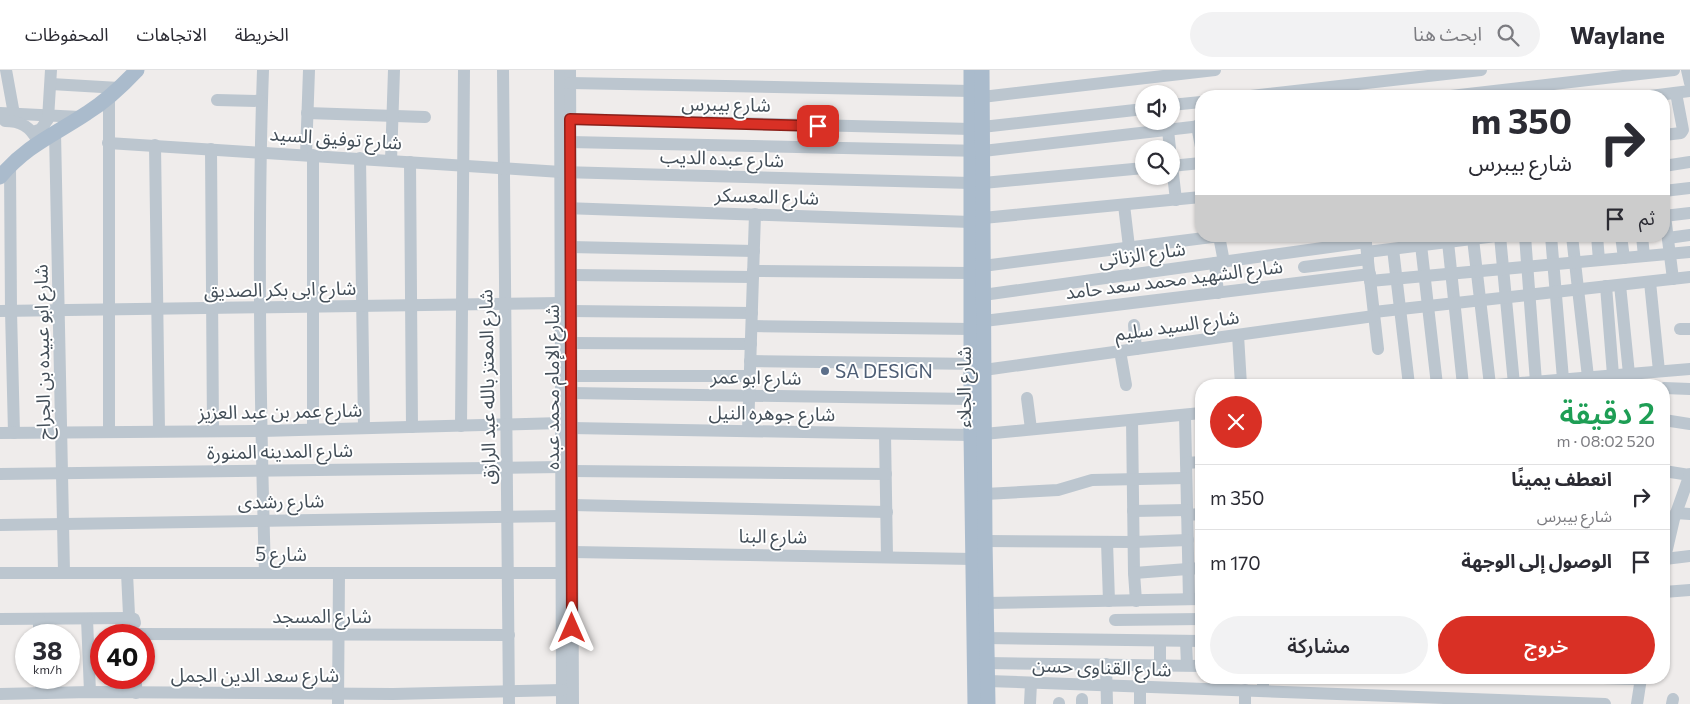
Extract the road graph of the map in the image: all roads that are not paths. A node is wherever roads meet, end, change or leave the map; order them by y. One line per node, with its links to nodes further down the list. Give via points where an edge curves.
1 (6, 70): 32 (street)
2 (51, 70): 16 (street)
3 (137, 70): 20 (main road)
4 (262, 70): 25 (street)
5 (309, 70): 31 (street)
6 (394, 70): 34 (street)
7 (464, 70): 60 (street)
8 (503, 70): 62 (street, شارع المعتز بالله عبد الرازق)
9 (560, 70): 65 (street, شارع الإمام محمد عبده)
10 (971, 70): 22 (main road, شارع الجلاء)
11 (982, 70): 22 (main road, شارع الجلاء)
12 (1215, 70): 22 (street)
13 (1481, 70): 17 (street)
14 (1674, 70): 18 (street)
15 (570, 76): 22 (street); 37 (street, شارع الإمام محمد عبده)
16 (51, 84): 20 (street); 33 (street)
17 (1304, 90)
18 (1549, 90)
19 (1690, 91): 21 (street)
20 (114, 92): 35 (main road); 48 (street)
21 (1676, 93): 23 (street); 29 (street)
22 (977, 94): 40 (main road, شارع الجلاء)
23 (1670, 94)
24 (216, 100): 25 (street)
25 (262, 101): 52 (street)
26 (1195, 103): 27 (street)
27 (1180, 104)
28 (1135, 109): 40 (street, شارع بيبرس)
29 (1685, 109): 44 (street, via 1682,132)
30 (0, 113): 32 (street)
31 (307, 113): 34 (street); 53 (street)
32 (14, 114): 33 (street)
33 (49, 115): 35 (street); 45 (street)
34 (393, 116): 36 (street); 55 (street)
35 (80, 117): 43 (main road)
36 (425, 117)
37 (570, 119): 40 (street, شارع بيبرس); 47 (street, شارع الإمام محمد عبده)
38 (0, 120): 45 (street, via 20,122)
39 (1195, 127): 41 (street)
40 (977, 128): 51 (main road, شارع الجلاء)
41 (1180, 128)
42 (1168, 130): 46 (street); 51 (street)
43 (55, 132): 45 (main road); 143 (street, شارع ابو عبيده بن الجراح)
44 (1670, 134)
45 (35, 137): 64 (main road)
46 (1169, 140)
47 (570, 142): 51 (street); 65 (street, شارع الإمام محمد عبده)
48 (108, 143): 49 (street, شارع توفيق السيد); 141 (street)
49 (155, 145): 50 (street, شارع توفيق السيد); 139 (street)
50 (212, 149): 52 (street, شارع توفيق السيد); 137 (street)
51 (977, 151): 66 (main road, شارع الجلاء)
52 (260, 152): 53 (street, شارع توفيق السيد); 138 (street)
53 (309, 155): 54 (street, شارع توفيق السيد); 135 (street)
54 (360, 158): 55 (street, شارع توفيق السيد); 133 (street)
55 (392, 161): 56 (street, شارع توفيق السيد)
56 (410, 162): 60 (street, شارع توفيق السيد); 131 (street)
57 (1690, 162): 61 (street)
58 (1180, 163): 59 (street)
59 (1195, 163)
60 (463, 165): 62 (street, شارع توفيق السيد); 132 (street)
61 (1670, 165)
62 (503, 169): 65 (street, شارع توفيق السيد); 130 (street, شارع المعتز بالله عبد الرازق)
63 (1135, 169): 66 (street, شارع عبده الديب)
64 (5, 171): 142 (street)
65 (566, 172): 66 (street, شارع عبده الديب); 73 (street, شارع الإمام محمد عبده)
66 (977, 183): 77 (main road, شارع الجلاء)
67 (1174, 185): 71 (street)
68 (1690, 188): 69 (street)
69 (1670, 190)
70 (1195, 198): 71 (street, شارع المعسكر)
71 (1176, 200): 72 (street, شارع المعسكر)
72 (1124, 205): 77 (street, شارع المعسكر); 94 (street)
73 (566, 208): 75 (street, شارع المعسكر); 93 (street, شارع الإمام محمد عبده); 136 (street, شارع الإمام محمد عبده)
74 (1690, 213): 76 (street)
75 (755, 214): 77 (street, شارع المعسكر); 97 (street)
76 (1670, 215)
77 (977, 220): 108 (main road, شارع الجلاء)
78 (1690, 235): 79 (street)
79 (1670, 238)
80 (1195, 239): 94 (street)
81 (1219, 242): 104 (street)
82 (1448, 242): 92 (street); 112 (street)
83 (1474, 242): 110 (street)
84 (1501, 242): 109 (street)
85 (1525, 242): 107 (street)
86 (1551, 242): 105 (street)
87 (1573, 242): 103 (street)
88 (1598, 242): 102 (street)
89 (1622, 242): 101 (street)
90 (1643, 242): 100 (street)
91 (1668, 242): 99 (street)
92 (1421, 245): 96 (street); 114 (street)
93 (570, 247): 97 (street); 113 (street, شارع الإمام محمد عبده)
94 (1129, 247): 108 (street)
95 (1366, 247): 96 (street); 104 (street, شارع الزناتى); 106 (street); 115 (street)
96 (1393, 249): 117 (street)
97 (754, 252): 111 (street)
98 (1690, 252): 99 (street, شارع الشهيد محمد سعد حامد)
99 (1670, 254): 100 (street, شارع الشهيد محمد سعد حامد); 118 (street)
100 (1644, 256): 101 (street, شارع الشهيد محمد سعد حامد)
101 (1624, 258): 102 (street, شارع الشهيد محمد سعد حامد)
102 (1600, 260): 103 (street, شارع الشهيد محمد سعد حامد)
103 (1575, 262): 105 (street, شارع الشهيد محمد سعد حامد); 122 (street)
104 (1220, 263): 124 (street); 125 (street, شارع الزناتى)
105 (1553, 264): 107 (street, شارع الشهيد محمد سعد حامد); 123 (street)
106 (1304, 267)
107 (1527, 267): 109 (street, شارع الشهيد محمد سعد حامد); 126 (street)
108 (975, 269): 111 (street); 125 (main road, شارع الجلاء); 146 (main road, شارع الجلاء)
109 (1503, 269): 110 (street, شارع الشهيد محمد سعد حامد); 127 (street)
110 (1477, 271): 112 (street, شارع الشهيد محمد سعد حامد); 128 (street)
111 (753, 274): 113 (street); 145 (street)
112 (1452, 274): 114 (street, شارع الشهيد محمد سعد حامد); 129 (street)
113 (570, 275): 136 (street, شارع الإمام محمد عبده)
114 (1424, 276): 117 (street, شارع الشهيد محمد سعد حامد); 134 (street)
115 (1370, 278): 117 (street, شارع الشهيد محمد سعد حامد); 124 (street, شارع الشهيد محمد سعد حامد); 144 (street)
116 (1690, 278): 118 (street, شارع السيد سليم)
117 (1396, 279): 140 (street)
118 (1673, 279): 119 (street, شارع السيد سليم)
119 (1650, 282): 120 (street, شارع السيد سليم); 159 (street)
120 (1620, 285): 121 (street, شارع السيد سليم); 160 (street)
121 (1606, 286): 122 (street, شارع السيد سليم); 160 (street)
122 (1578, 290): 123 (street, شارع السيد سليم); 169 (street)
123 (1555, 292): 126 (street, شارع السيد سليم); 168 (street)
124 (1218, 293): 146 (street, شارع الشهيد محمد سعد حامد)
125 (984, 295): 146 (main road, شارع الجلاء)
126 (1529, 295): 127 (street, شارع السيد سليم); 167 (street)
127 (1506, 297): 128 (street, شارع السيد سليم); 166 (street)
128 (1480, 300): 129 (street, شارع السيد سليم); 165 (street)
129 (1455, 303): 134 (street, شارع السيد سليم); 164 (street)
130 (505, 304): 132 (street, شارع ابى بكر الصديق); 136 (street, شارع ابى بكر الصديق); 183 (street, شارع المعتز بالله عبد الرازق)
131 (411, 305): 132 (street, شارع ابى بكر الصديق); 133 (street, شارع ابى بكر الصديق); 186 (street)
132 (462, 305): 184 (street)
133 (362, 306): 135 (street, شارع ابى بكر الصديق); 187 (street)
134 (1428, 306): 140 (street, شارع السيد سليم); 163 (street)
135 (313, 307): 138 (street, شارع ابى بكر الصديق); 188 (street)
136 (566, 307): 145 (street, شارع ابى بكر الصديق); 149 (street, شارع الإمام محمد عبده); 185 (street, شارع الإمام محمد عبده)
137 (212, 308): 138 (street, شارع ابى بكر الصديق); 139 (street, شارع ابى بكر الصديق); 195 (street)
138 (259, 308): 190 (street)
139 (157, 309): 141 (street, شارع ابى بكر الصديق); 194 (street)
140 (1400, 309): 144 (street, شارع السيد سليم); 162 (street)
141 (108, 310): 143 (street, شارع ابى بكر الصديق); 193 (street)
142 (6, 311): 143 (street, شارع ابى بكر الصديق); 197 (street)
143 (60, 311): 192 (street, شارع ابو عبيده بن الجراح)
144 (1374, 314): 148 (street, شارع السيد سليم); 152 (street)
145 (752, 319): 146 (street, شارع الشهيد محمد سعد حامد); 150 (street)
146 (977, 325): 155 (main road, شارع الجلاء)
147 (1134, 325): 151 (street)
148 (1238, 335): 151 (street, شارع السيد سليم); 161 (street)
149 (571, 343): 150 (street); 157 (street, شارع الإمام محمد عبده)
150 (751, 344): 154 (street)
151 (1136, 349): 153 (street, شارع السيد سليم)
152 (1378, 349)
153 (1120, 351): 155 (street, شارع السيد سليم); 171 (street)
154 (750, 361): 155 (street, شارع السيد سليم); 158 (street)
155 (980, 366): 177 (main road, شارع الجلاء); 199 (main road, شارع الجلاء)
156 (1690, 368): 159 (street)
157 (571, 376): 158 (street); 174 (street, شارع الإمام محمد عبده)
158 (750, 376): 175 (street)
159 (1651, 376): 160 (street)
160 (1621, 377): 170 (street)
161 (1241, 379)
162 (1408, 379)
163 (1436, 379)
164 (1462, 379)
165 (1489, 379)
166 (1514, 379)
167 (1536, 379)
168 (1565, 379)
169 (1594, 379)
170 (1603, 379)
171 (1126, 385)
172 (1670, 388): 173 (street)
173 (1690, 389)
174 (571, 393): 175 (street, شارع ابو عمر); 185 (street, شارع الإمام محمد عبده)
175 (749, 396): 177 (street, شارع ابو عمر); 191 (street)
176 (1027, 398): 189 (street)
177 (971, 399): 199 (main road, شارع الجلاء)
178 (1195, 414): 179 (street, شارع جوهره النيل)
179 (1185, 415): 180 (street, شارع جوهره النيل); 201 (street)
180 (1132, 420): 189 (street, شارع جوهره النيل); 211 (street)
181 (1670, 421): 182 (street)
182 (1690, 424)
183 (506, 425): 184 (street, شارع عمر بن عبد العزيز); 185 (street, شارع عمر بن عبد العزيز); 202 (street, شارع المعتز بالله عبد الرازق)
184 (461, 426): 186 (street, شارع عمر بن عبد العزيز)
185 (566, 426): 191 (street, شارع جوهره النيل); 203 (street, شارع الإمام محمد عبده)
186 (412, 427): 187 (street, شارع عمر بن عبد العزيز)
187 (364, 428): 188 (street, شارع عمر بن عبد العزيز)
188 (313, 429): 190 (street, شارع عمر بن عبد العزيز)
189 (1030, 429): 199 (street, شارع جوهره النيل)
190 (262, 431): 195 (street, شارع عمر بن عبد العزيز); 204 (street)
191 (748, 431): 198 (street, شارع جوهره النيل)
192 (62, 432): 193 (street, شارع عمر بن عبد العزيز); 197 (street, شارع عمر بن عبد العزيز); 206 (street, شارع ابو عبيده بن الجراح)
193 (109, 432): 194 (street, شارع عمر بن عبد العزيز)
194 (159, 432): 195 (street, شارع عمر بن عبد العزيز)
195 (213, 432)
196 (0, 433): 197 (street, شارع عمر بن عبد العزيز)
197 (14, 433)
198 (885, 434): 199 (street, شارع جوهره النيل); 208 (street)
199 (978, 434): 212 (main road, شارع الجلاء); 233 (main road, شارع الجلاء)
200 (1195, 462): 201 (street)
201 (1186, 463): 210 (street)
202 (506, 467): 203 (street, شارع المدينه المنورة); 204 (street, شارع المدينه المنورة); 221 (street, شارع المعتز بالله عبد الرازق)
203 (567, 469): 208 (street, شارع المدينه المنورة); 213 (street, شارع الإمام محمد عبده); 219 (street, شارع الإمام محمد عبده)
204 (262, 470): 206 (street, شارع المدينه المنورة); 222 (street)
205 (1670, 472): 209 (street)
206 (63, 473): 207 (street, شارع المدينه المنورة); 223 (street, شارع ابو عبيده بن الجراح)
207 (0, 474)
208 (886, 474): 214 (street)
209 (1690, 474): 220 (street)
210 (1186, 478): 211 (street); 216 (street)
211 (1132, 479): 212 (street, via 1092,480 1058,490); 215 (street)
212 (985, 494): 227 (main road, شارع الجلاء)
213 (572, 505): 214 (street); 225 (street, شارع الإمام محمد عبده)
214 (886, 512): 231 (street)
215 (1133, 512): 216 (street); 229 (street)
216 (1187, 513): 217 (street); 226 (street)
217 (1195, 514)
218 (1690, 514): 220 (street)
219 (562, 516): 221 (street, شارع رشدى); 225 (street, شارع الإمام محمد عبده)
220 (1671, 516)
221 (508, 517): 222 (street, شارع رشدى); 243 (street, شارع المعتز بالله عبد الرازق)
222 (264, 520): 223 (street, شارع رشدى); 237 (street)
223 (64, 523): 224 (street, شارع رشدى); 236 (street, شارع ابو عبيده بن الجراح)
224 (0, 524)
225 (567, 532): 230 (street, شارع الإمام محمد عبده); 241 (street, شارع الإمام محمد عبده)
226 (1188, 540): 229 (street); 235 (street)
227 (985, 541): 228 (street); 244 (main road, شارع الجلاء)
228 (1107, 542): 229 (street); 248 (street)
229 (1134, 542): 242 (street)
230 (572, 552): 231 (street, شارع البنا); 293 (street, شارع الإمام محمد عبده)
231 (887, 556): 233 (street, شارع البنا)
232 (1690, 557): 234 (street)
233 (973, 559): 244 (main road, شارع الجلاء)
234 (1670, 559)
235 (1195, 569): 242 (street); 247 (street)
236 (64, 572): 238 (street, شارع 5); 239 (street, شارع 5)
237 (265, 572): 239 (street, شارع 5); 240 (street, شارع 5)
238 (0, 573)
239 (127, 573): 251 (street)
240 (338, 573): 243 (street, شارع 5); 259 (street)
241 (562, 573): 243 (street, شارع 5); 280 (street, شارع الإمام محمد عبده)
242 (1134, 573): 249 (street)
243 (508, 574): 261 (street, شارع المعتز بالله عبد الرازق)
244 (979, 577): 250 (main road, شارع الجلاء); 294 (main road, شارع الجلاء)
245 (1690, 590): 246 (street)
246 (1670, 592)
247 (1195, 599): 249 (street)
248 (1109, 601): 249 (street); 250 (street)
249 (1136, 601)
250 (986, 603): 262 (main road, شارع الجلاء)
251 (131, 618): 253 (street); 258 (street)
252 (39, 619): 253 (street); 255 (street); 257 (street)
253 (87, 619): 284 (street)
254 (1195, 619): 256 (street)
255 (0, 620)
256 (1115, 620)
257 (39, 624)
258 (135, 624)
259 (338, 634): 260 (street, شارع المسجد); 261 (street, شارع المسجد); 289 (street)
260 (155, 635)
261 (509, 635): 282 (street, شارع المعتز بالله عبد الرازق)
262 (986, 638): 263 (street); 266 (main road, شارع الجلاء)
263 (1160, 641): 264 (street); 269 (street)
264 (1186, 641): 265 (street); 270 (street)
265 (1195, 641)
266 (987, 663): 267 (street); 272 (main road, شارع الجلاء)
267 (1106, 664): 268 (street); 276 (street)
268 (1133, 665): 269 (street); 277 (street)
269 (1160, 665): 270 (street)
270 (1187, 665): 271 (street)
271 (1195, 666)
272 (988, 681): 273 (street, شارع القناوى حسن); 295 (main road, شارع الجلاء)
273 (1031, 683): 276 (street, شارع القناوى حسن); 296 (street)
274 (1263, 684): 283 (street)
275 (1640, 684): 301 (street)
276 (1106, 686): 277 (street, شارع القناوى حسن); 297 (street)
277 (1137, 687): 281 (street, شارع القناوى حسن); 298 (street)
278 (41, 689): 285 (street)
279 (136, 689): 286 (street)
280 (562, 690): 282 (street, شارع سعد الدين الجمل); 292 (street, شارع الإمام محمد عبده)
281 (1245, 690): 283 (street, شارع القناوى حسن); 299 (street)
282 (509, 691): 288 (street, شارع سعد الدين الجمل); 291 (street, شارع المعتز بالله عبد الرازق)
283 (1263, 691): 300 (street, شارع القناوى حسن)
284 (90, 692): 285 (street, شارع سعد الدين الجمل); 286 (street, شارع سعد الدين الجمل)
285 (41, 693): 287 (street, شارع سعد الدين الجمل)
286 (136, 693): 289 (street, شارع سعد الدين الجمل)
287 (0, 694)
288 (454, 698): 290 (street, شارع سعد الدين الجمل)
289 (338, 699): 290 (street, شارع سعد الدين الجمل)
290 (393, 699)
291 (509, 704)
292 (562, 704)
293 (573, 704)
294 (975, 704)
295 (988, 704)
296 (1030, 704)
297 (1107, 704)
298 (1140, 704)
299 (1244, 704)
300 (1605, 704)
301 (1637, 704)

